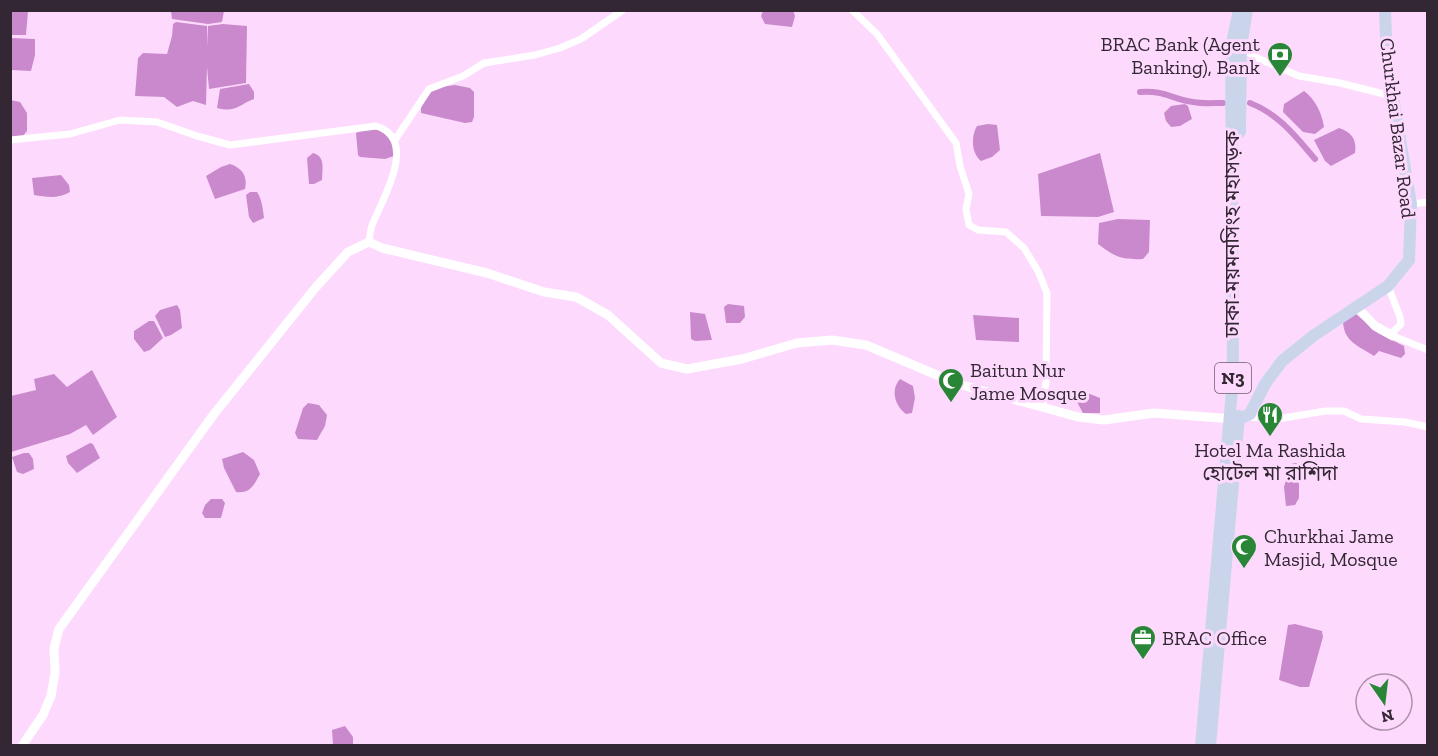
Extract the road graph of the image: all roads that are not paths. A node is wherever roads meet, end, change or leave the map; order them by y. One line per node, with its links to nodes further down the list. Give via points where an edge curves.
1 (623, 10): 9 (street, via 581,39 560,48 484,63 463,76 429,88)
2 (852, 10): 17 (street, via 877,34 956,143 969,194 969,225 978,230 1006,232 1024,248 1038,271 1047,293)
3 (1239, 10): 18 (highway, ঢাকা-ময়মনসিংহ মহাসড়ক / N3, via 1231,47 1233,303)
4 (1247, 10): 6 (highway, ঢাকা-ময়মনসিংহ মহাসড়ক / N3)
5 (1385, 10): 7 (highway, Churkhai Bazar Road)
6 (1240, 47): 7 (street, via 1299,76); 18 (highway, ঢাকা-ময়মনসিংহ মহাসড়ক / N3)
7 (1392, 96): 11 (highway, Churkhai Bazar Road)
8 (10, 140): 9 (street, via 70,134 120,120 157,122 230,145 376,126)
9 (395, 140): 12 (street, via 394,168)
10 (1428, 202): 11 (street)
11 (1412, 204): 13 (highway, Churkhai Bazar Road, via 1409,260)
12 (369, 242): 17 (street, via 544,292 576,297 608,315 661,363 687,369 797,343 832,340 866,345 958,384); 20 (street, via 348,252 316,287 214,414 59,629 51,696)
13 (1388, 286): 14 (highway, Churkhai Bazar Road); 15 (street, via 1401,324)
14 (1357, 307): 15 (street, via 1375,326); 18 (highway, Churkhai Bazar Road, via 1282,361)
15 (1393, 336): 16 (street)
16 (1428, 350)
17 (1043, 406): 18 (street, via 1104,420 1154,413)
18 (1239, 418): 19 (street, via 1344,411 1361,419); 21 (highway, ঢাকা-ময়মনসিংহ মহাসড়ক / N3); 22 (highway, N3)
19 (1428, 426)
20 (22, 746)
21 (1201, 746)
22 (1210, 746)

